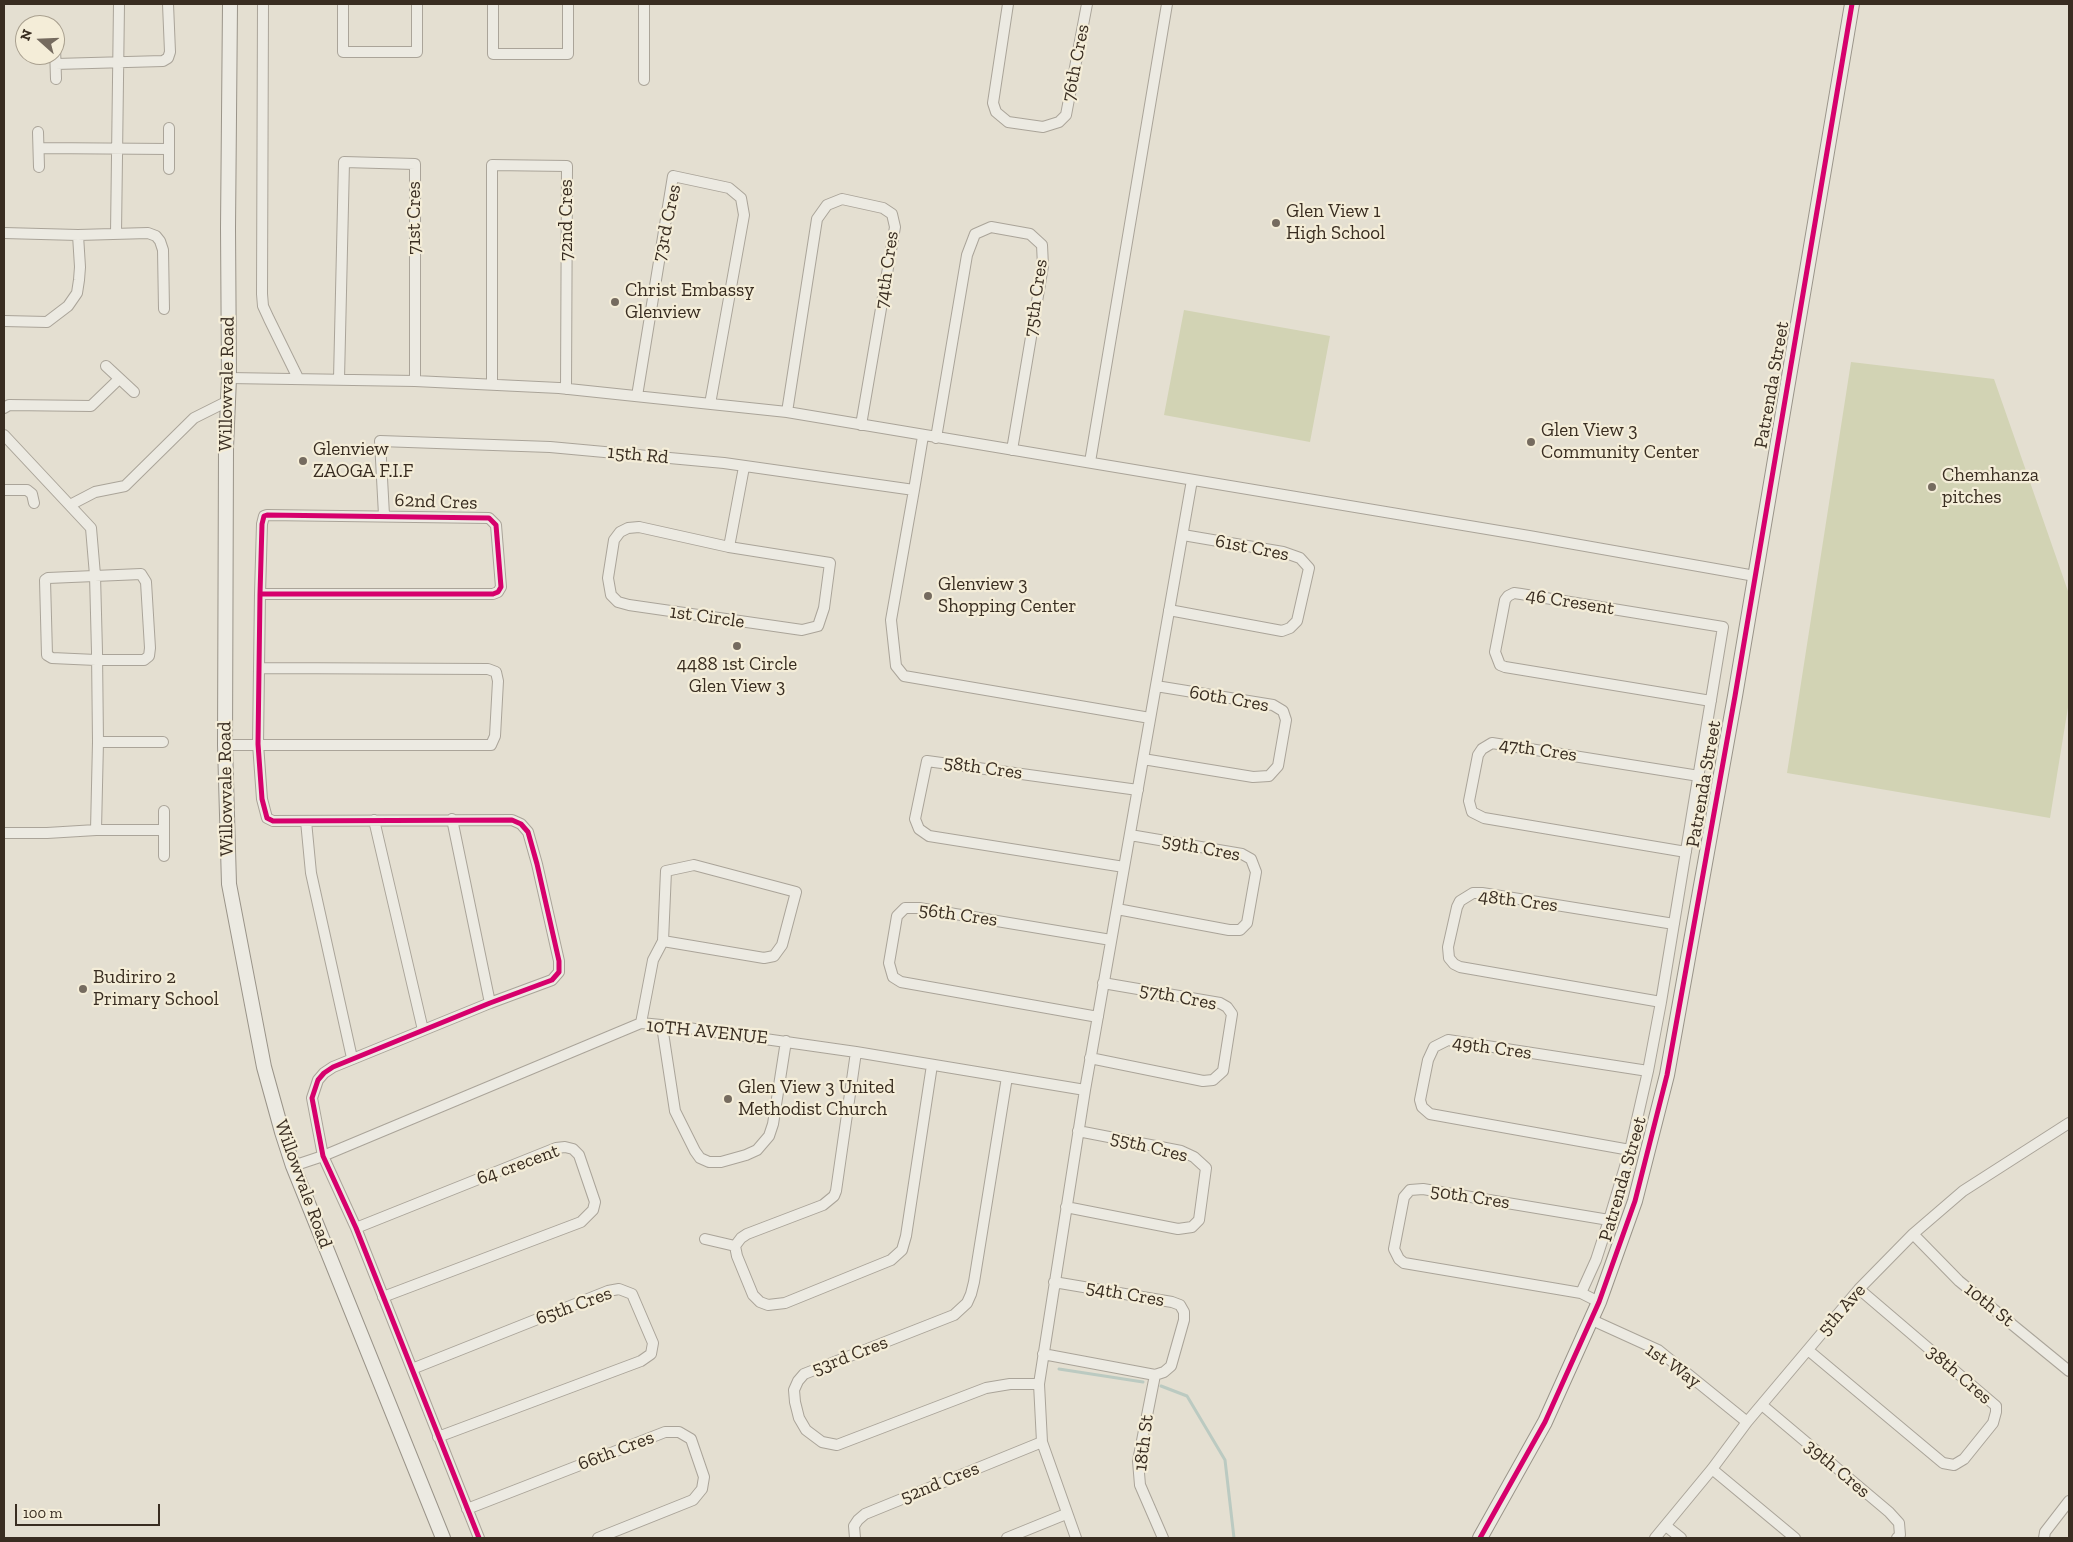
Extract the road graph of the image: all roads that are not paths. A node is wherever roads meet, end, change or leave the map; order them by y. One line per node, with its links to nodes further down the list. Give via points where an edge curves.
1 (120, 4): 14 (street)
2 (168, 4): 14 (street, via 168,58 163,62)
3 (230, 4): 32 (street, Willowvale Road)
4 (263, 4): 33 (street, via 262,294 268,320)
5 (343, 4): 6 (street, via 343,52 417,52)
6 (417, 4)
7 (493, 4): 8 (street, via 493,54 568,54)
8 (568, 4)
9 (644, 4): 18 (street)
10 (1008, 4): 11 (street, 76th Cres, via 993,103 996,112 1008,122 1043,127 1059,122 1066,114)
11 (1087, 4)
12 (1167, 4): 50 (street)
13 (1852, 4): 61 (street, Patrenda Street)
14 (120, 63): 15 (street); 22 (street)
15 (65, 64)
16 (56, 65): 17 (street)
17 (56, 79)
18 (644, 80)
19 (169, 128): 23 (street)
20 (38, 132): 21 (street)
21 (38, 148): 22 (street); 24 (street)
22 (118, 149): 23 (street); 27 (street)
23 (169, 149): 25 (street)
24 (39, 167)
25 (169, 169)
26 (4, 233): 28 (street)
27 (116, 233): 28 (street); 29 (street, via 148,233 160,241)
28 (78, 235): 30 (street, via 79,280 77,293 68,306 47,322)
29 (164, 309)
30 (4, 321)
31 (106, 366): 34 (street)
32 (229, 378): 33 (street); 41 (street, Willowvale Road)
33 (298, 378): 35 (street)
34 (119, 379): 39 (street); 43 (street, via 91,406 9,405)
35 (339, 379): 36 (street); 36 (street, 71st Cres, via 344,162 415,164)
36 (416, 381): 37 (street)
37 (492, 384): 38 (street); 38 (street, 72nd Cres, via 492,165 567,166)
38 (566, 388): 40 (street)
39 (134, 392)
40 (637, 396): 42 (street); 42 (street, 73rd Cres, via 674,176 729,188 742,198 744,215)
41 (228, 401): 56 (street, via 194,418 124,486 95,492); 72 (street, Willowvale Road)
42 (710, 404): 44 (street)
43 (4, 408)
44 (787, 412): 45 (street); 45 (street, 74th Cres, via 817,219 828,205 842,199 884,208 892,214 895,227)
45 (861, 426): 47 (street)
46 (4, 435): 53 (street)
47 (923, 436): 48 (street); 55 (street)
48 (936, 438): 49 (street); 49 (street, 75th Cres, via 967,255 975,234 991,227 1030,234 1042,245 1042,266)
49 (1012, 450): 50 (street)
50 (1090, 462): 52 (street)
51 (744, 467): 55 (street, 15th Rd); 57 (street, 15th Rd, via 550,447 380,441); 59 (street)
52 (1192, 480): 58 (street); 61 (street)
53 (46, 481): 54 (street, via 33,498 27,490); 56 (street)
54 (4, 490)
55 (914, 490): 68 (street, via 891,620 896,666 904,676)
56 (70, 505): 60 (street, via 90,525)
57 (384, 515): 62 (street, 62nd Cres, via 264,516); 62 (street, 62nd Cres, via 489,518 497,528 500,590 493,594)
58 (1182, 535): 63 (street); 63 (street, 61st Cres, via 1283,552 1300,558 1309,568 1297,621 1282,631)
59 (730, 547): 59 (street, 1st Circle, via 830,562 824,608 818,626 802,630 638,607 618,602 611,595 608,578 614,540 628,528 639,527)
60 (94, 574): 64 (street); 64 (street, via 45,580 45,652 52,658); 64 (street, via 144,576 150,648 149,656 144,660)
61 (1755, 576): 121 (street, Patrenda Street, via 1667,1076 1635,1201)
62 (260, 594): 65 (street)
63 (1169, 610): 66 (street)
64 (97, 656): 69 (street)
65 (260, 668): 71 (street); 71 (street, via 482,668 496,672 498,681 495,736 491,745)
66 (1156, 686): 68 (street); 73 (street, 60th Cres, via 1273,705 1283,711 1286,720 1278,766 1269,776 1253,778)
67 (1711, 701): 67 (street, 46 Cresent, via 1500,665 1495,652 1508,596 1521,594 1723,627); 74 (street)
68 (1150, 718): 73 (street)
69 (98, 742): 70 (street); 80 (street)
70 (163, 742)
71 (258, 744): 72 (street); 79 (street, via 262,799 267,818 273,821)
72 (224, 745): 110 (street, Willowvale Road, via 229,884 264,1067)
73 (1143, 759): 75 (street)
74 (1699, 776): 84 (street); 84 (street, 47th Cres, via 1492,743 1478,756 1469,801 1472,812 1484,818)
75 (1138, 790): 83 (street); 86 (street, 58th Cres, via 927,761 916,819 919,829 929,836)
76 (164, 811): 81 (street)
77 (452, 819): 78 (street); 93 (street); 93 (street, via 512,820 528,832 559,961 559,972 552,980)
78 (374, 820): 79 (street); 97 (street)
79 (306, 821): 100 (street, via 310,873)
80 (96, 830): 81 (street); 82 (street)
81 (164, 830): 85 (street)
82 (4, 833)
83 (1130, 835): 86 (street); 87 (street, 59th Cres, via 1242,854 1251,860 1256,872 1247,923 1240,930 1229,930)
84 (1686, 852): 88 (street)
85 (164, 856)
86 (1124, 867): 87 (street)
87 (1116, 909): 89 (street)
88 (1674, 924): 92 (street); 92 (street, 48th Cres, via 1473,893 1460,901 1457,907 1448,947 1449,958 1460,967)
89 (1111, 940): 91 (street); 94 (street, 56th Cres, via 905,908 898,916 889,963 893,977 901,982)
90 (663, 941): 90 (street, via 764,958 774,956 782,946 796,892 694,865 666,871); 95 (street, via 653,960)
91 (1104, 983): 94 (street); 101 (street, 57th Cres, via 1220,1003 1227,1007 1232,1014 1223,1071 1213,1080 1202,1081)
92 (1661, 1002): 103 (street)
93 (490, 1003): 97 (street)
94 (1098, 1017): 101 (street)
95 (641, 1023): 96 (street, 10TH AVENUE); 109 (street, 10TH AVENUE)
96 (662, 1026): 98 (street, 10TH AVENUE); 98 (street, via 675,1111 695,1151 709,1162 746,1155 757,1150 769,1136)
97 (423, 1030): 100 (street)
98 (786, 1041): 99 (street, 10TH AVENUE)
99 (856, 1052): 102 (street, 10TH AVENUE); 116 (street, via 834,1196 823,1204 747,1234)
100 (352, 1058): 109 (street, via 324,1073 314,1090 313,1110)
101 (1090, 1058): 105 (street)
102 (932, 1064): 104 (street, 10TH AVENUE); 116 (street, via 905,1243 897,1256 785,1303 768,1305 753,1295)
103 (1648, 1071): 108 (street); 108 (street, 49th Cres, via 1448,1040 1434,1047 1428,1060 1420,1100 1430,1114)
104 (1007, 1077): 105 (street, 10TH AVENUE); 128 (street, 53rd Cres, via 974,1282 966,1303 954,1315 804,1374 794,1390 794,1402 806,1430 822,1442 837,1445 986,1388)
105 (1085, 1090): 107 (street)
106 (2069, 1123): 114 (street, 5th Ave, via 1963,1191)
107 (1078, 1131): 111 (street); 111 (street, 55th Cres, via 1181,1151 1194,1157 1206,1168 1199,1220 1192,1227 1178,1229)
108 (1630, 1150): 112 (street)
109 (323, 1156): 110 (street, 10TH AVENUE); 113 (street)
110 (293, 1166): 138 (street, Willowvale Road)
111 (1066, 1207): 117 (street)
112 (1609, 1220): 119 (street); 119 (street, 50th Cres, via 1423,1189 1410,1190 1404,1197 1394,1249 1404,1262)
113 (356, 1228): 120 (street); 120 (street, 64 crecent, via 556,1148 574,1149 579,1156 595,1202 593,1210 580,1222)
114 (1913, 1234): 118 (street, 5th Ave); 126 (street, 10th St, via 1959,1281)
115 (705, 1239): 116 (street)
116 (735, 1246)
117 (1054, 1282): 124 (street); 127 (street, 54th Cres, via 1164,1300 1180,1306 1184,1320 1175,1357 1164,1372)
118 (1859, 1289): 123 (street, 5th Ave); 123 (street, 38th Cres, via 1996,1406 1993,1423 1964,1459 1954,1465 1943,1463)
119 (1581, 1293): 121 (street, 50th Cres)
120 (383, 1297): 125 (street)
121 (1599, 1302): 122 (street, Patrenda Street)
122 (1592, 1320): 130 (street, 1st Way, via 1658,1350); 145 (street, Patrenda Street, via 1545,1422)
123 (1808, 1350): 129 (street, 5th Ave)
124 (1043, 1354): 127 (street); 128 (street)
125 (412, 1369): 131 (street); 131 (street, 65th Cres, via 618,1289 632,1294 652,1343 651,1354 641,1361)
126 (2069, 1371)
127 (1155, 1374): 144 (street, 18th St, via 1138,1461 1140,1485)
128 (1039, 1384): 132 (street)
129 (1762, 1405): 130 (street, 5th Ave); 149 (street, 39th Cres, via 1889,1512 1899,1523 1900,1535)
130 (1747, 1422): 133 (street, 5th Ave)
131 (438, 1437): 135 (street)
132 (1042, 1442): 136 (street); 141 (street, 52nd Cres, via 865,1514 854,1526)
133 (1712, 1469): 137 (street, 5th Ave); 148 (street)
134 (2069, 1501): 150 (street, via 2045,1532)
135 (467, 1509): 139 (street); 140 (street, 66th Cres, via 665,1432 679,1432 691,1439 704,1477 702,1489 693,1500)
136 (1066, 1514): 142 (street); 143 (street)
137 (1666, 1526): 146 (street, 5th Ave); 147 (street)
138 (443, 1538)
139 (479, 1538)
140 (598, 1538)
141 (855, 1538)
142 (1007, 1538)
143 (1076, 1538)
144 (1163, 1538)
145 (1480, 1538)
146 (1655, 1538)
147 (1681, 1538)
148 (1795, 1538)
149 (1897, 1538)
150 (2044, 1538)

